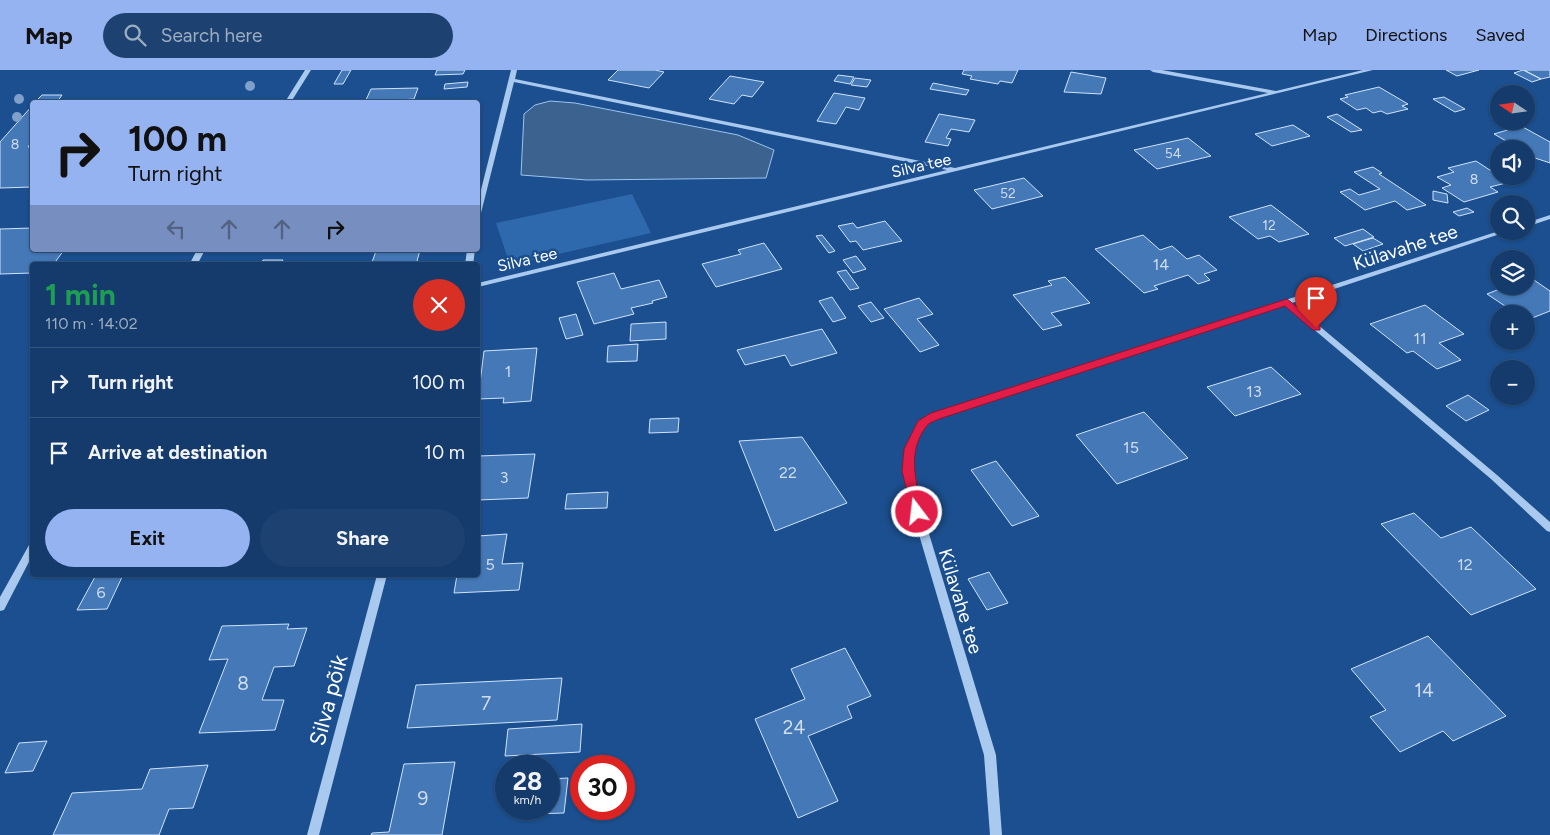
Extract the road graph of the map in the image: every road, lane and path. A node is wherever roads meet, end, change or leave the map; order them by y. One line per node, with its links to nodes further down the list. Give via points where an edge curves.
1 (308, 70): 7 (street)
2 (514, 70): 5 (street)
3 (1153, 70): 6 (street)
4 (1370, 70): 6 (street, Silva tee)
5 (512, 80): 8 (street); 9 (street)
6 (1279, 92): 8 (street, Silva tee)
7 (289, 100)
8 (959, 170): 13 (street, Silva tee)
9 (480, 205)
10 (1550, 217): 11 (street)
11 (1535, 222)
12 (1490, 236): 14 (street, Külavahe tee)
13 (480, 285)
14 (1287, 303): 15 (street); 20 (street, Külavahe tee, via 935,416 922,423 910,449 908,471 912,494 990,755)
15 (1550, 528)
16 (30, 552): 18 (street)
17 (381, 577): 19 (street, Silva põik)
18 (0, 607)
19 (313, 835)
20 (996, 835)

